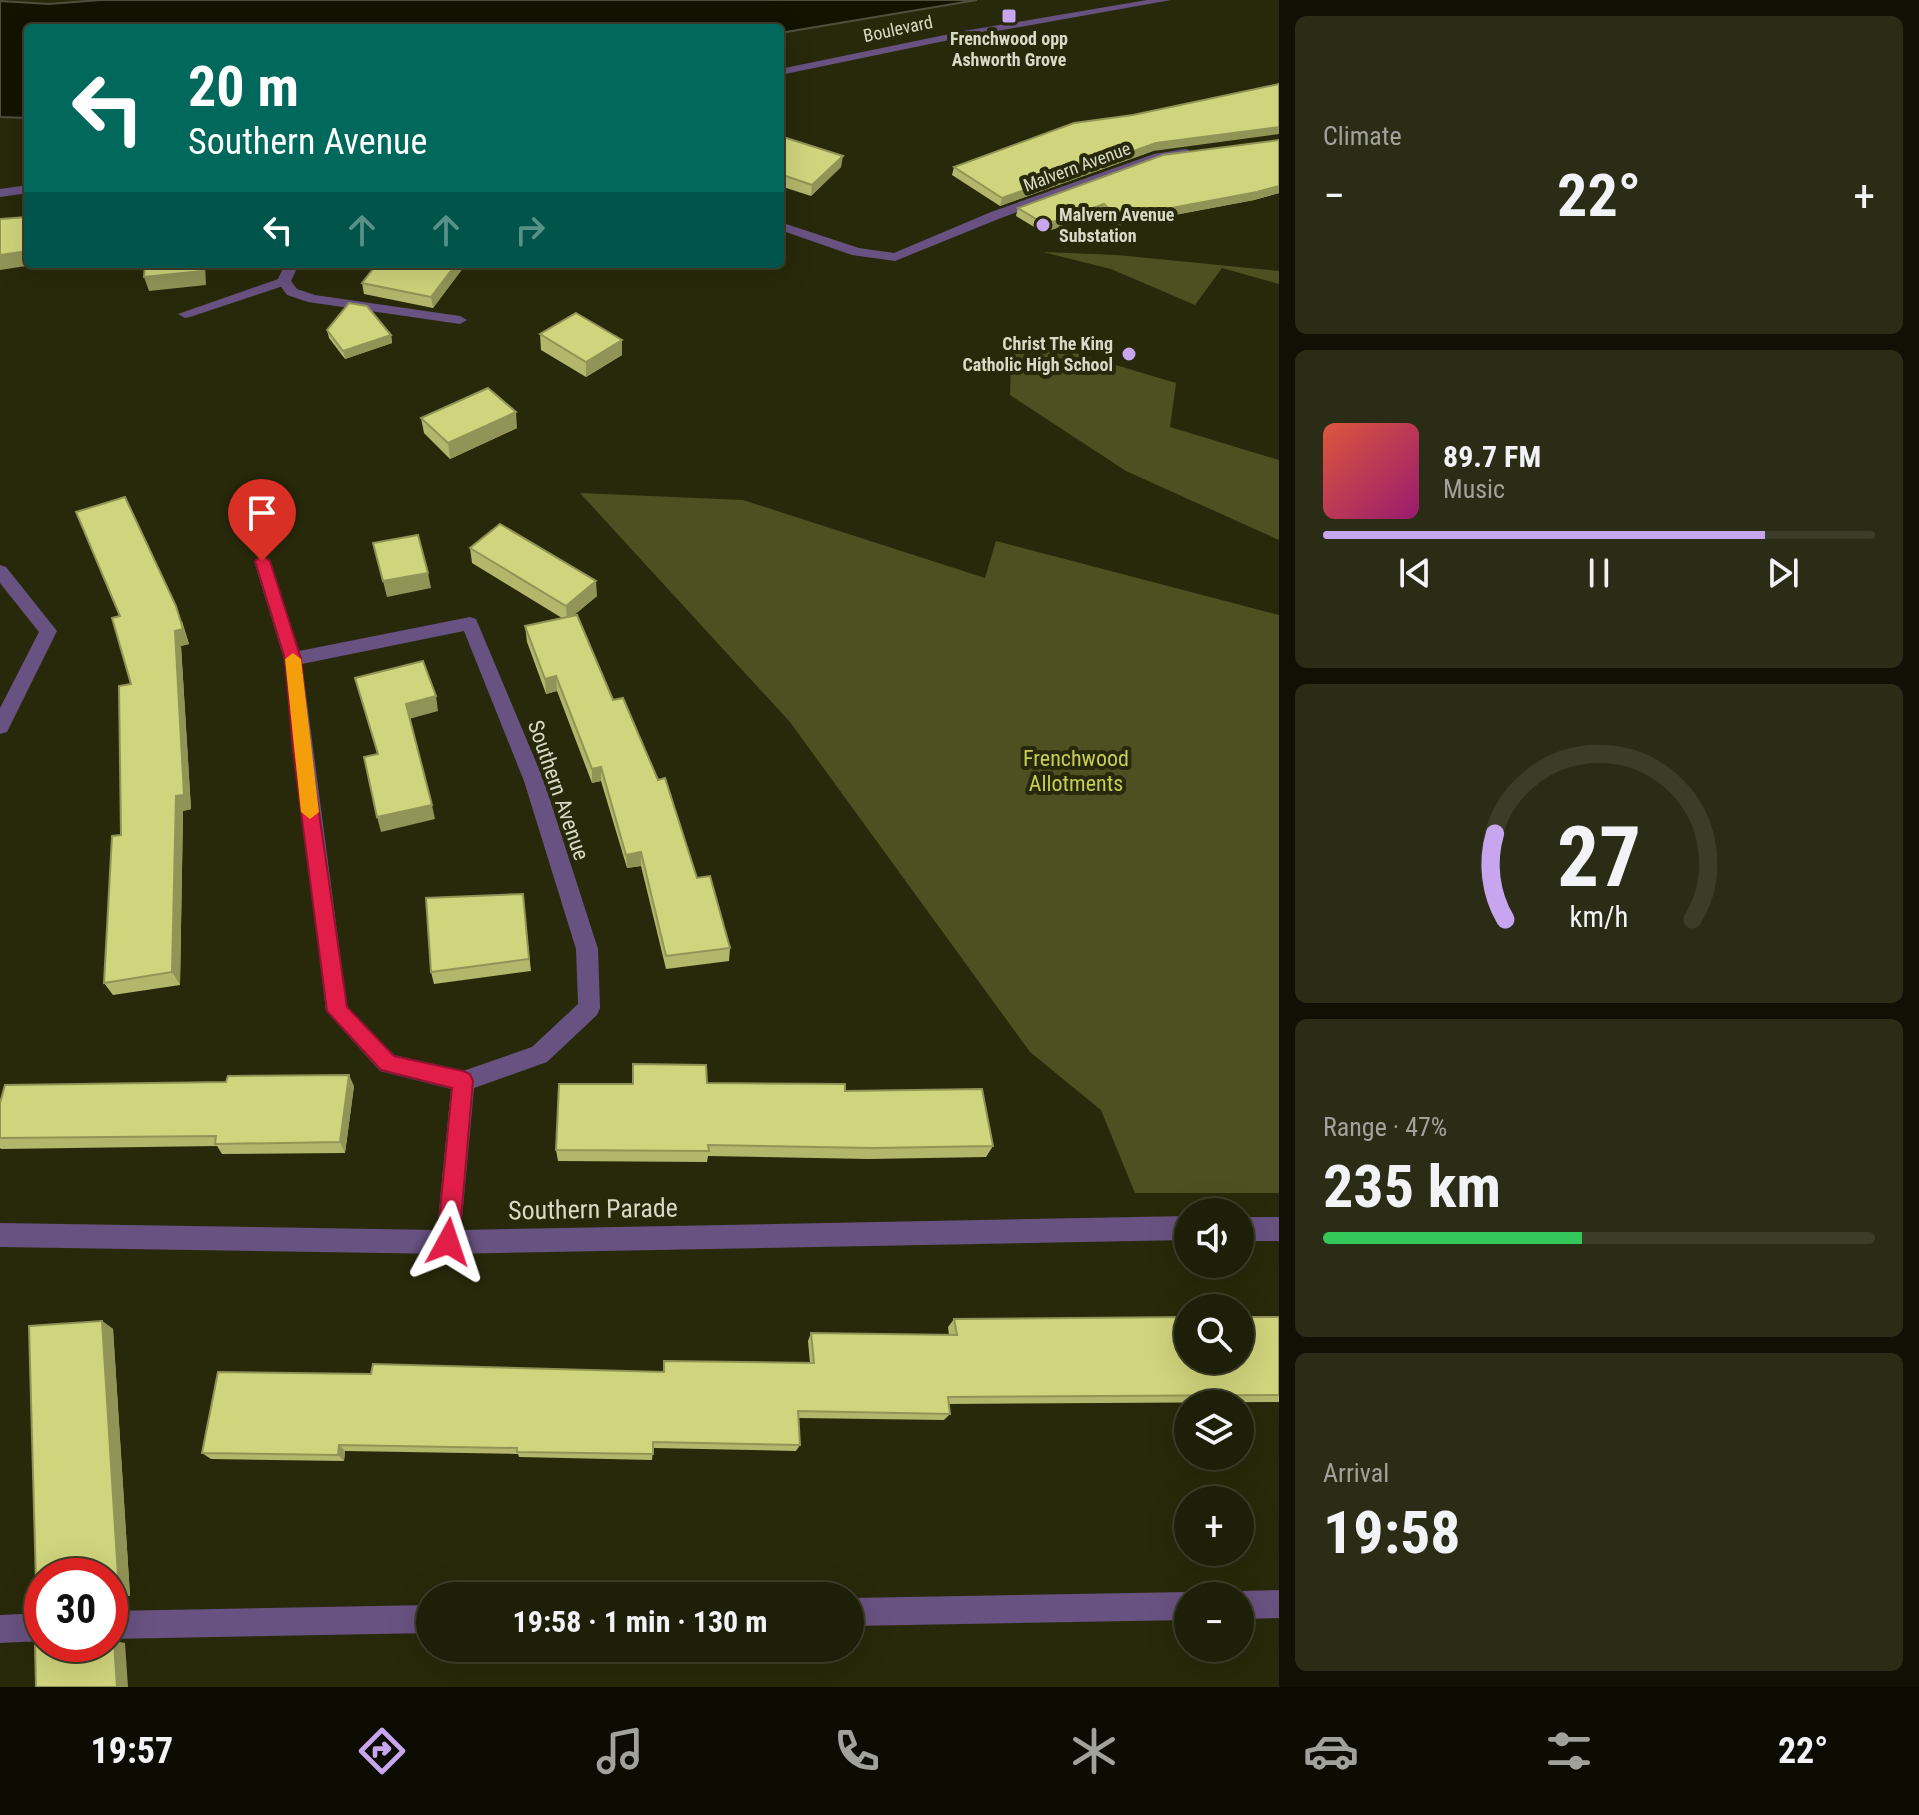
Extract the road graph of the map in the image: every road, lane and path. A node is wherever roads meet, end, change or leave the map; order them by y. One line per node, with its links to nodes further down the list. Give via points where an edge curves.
1 (1166, 0): 2 (street, Boulevard)
2 (784, 71)
3 (1204, 151): 6 (street, Malvern Avenue, via 1158,157 895,257 857,252)
4 (24, 190): 5 (street)
5 (0, 193)
6 (784, 227)
7 (290, 268): 8 (street)
8 (284, 281): 9 (street); 10 (street, via 292,292 313,299)
9 (185, 314)
10 (460, 320)
11 (262, 561): 13 (street)
12 (0, 571): 14 (street, via 48,631)
13 (293, 659): 15 (street, via 337,1011 388,1064); 15 (street, Southern Avenue, via 470,623 534,781 587,949 589,1008 539,1055)
14 (0, 727)
15 (463, 1081): 20 (street)
16 (1174, 1228): 20 (street, Southern Parade)
17 (1254, 1229): 18 (street)
18 (1279, 1229)
19 (0, 1235): 20 (street, Southern Parade)
20 (448, 1242)
21 (1279, 1604): 22 (street)
22 (1254, 1605)
23 (1174, 1606): 24 (street)
24 (864, 1612)
25 (416, 1619): 26 (street)
26 (128, 1625)
27 (24, 1628): 28 (street)
28 (0, 1629)

